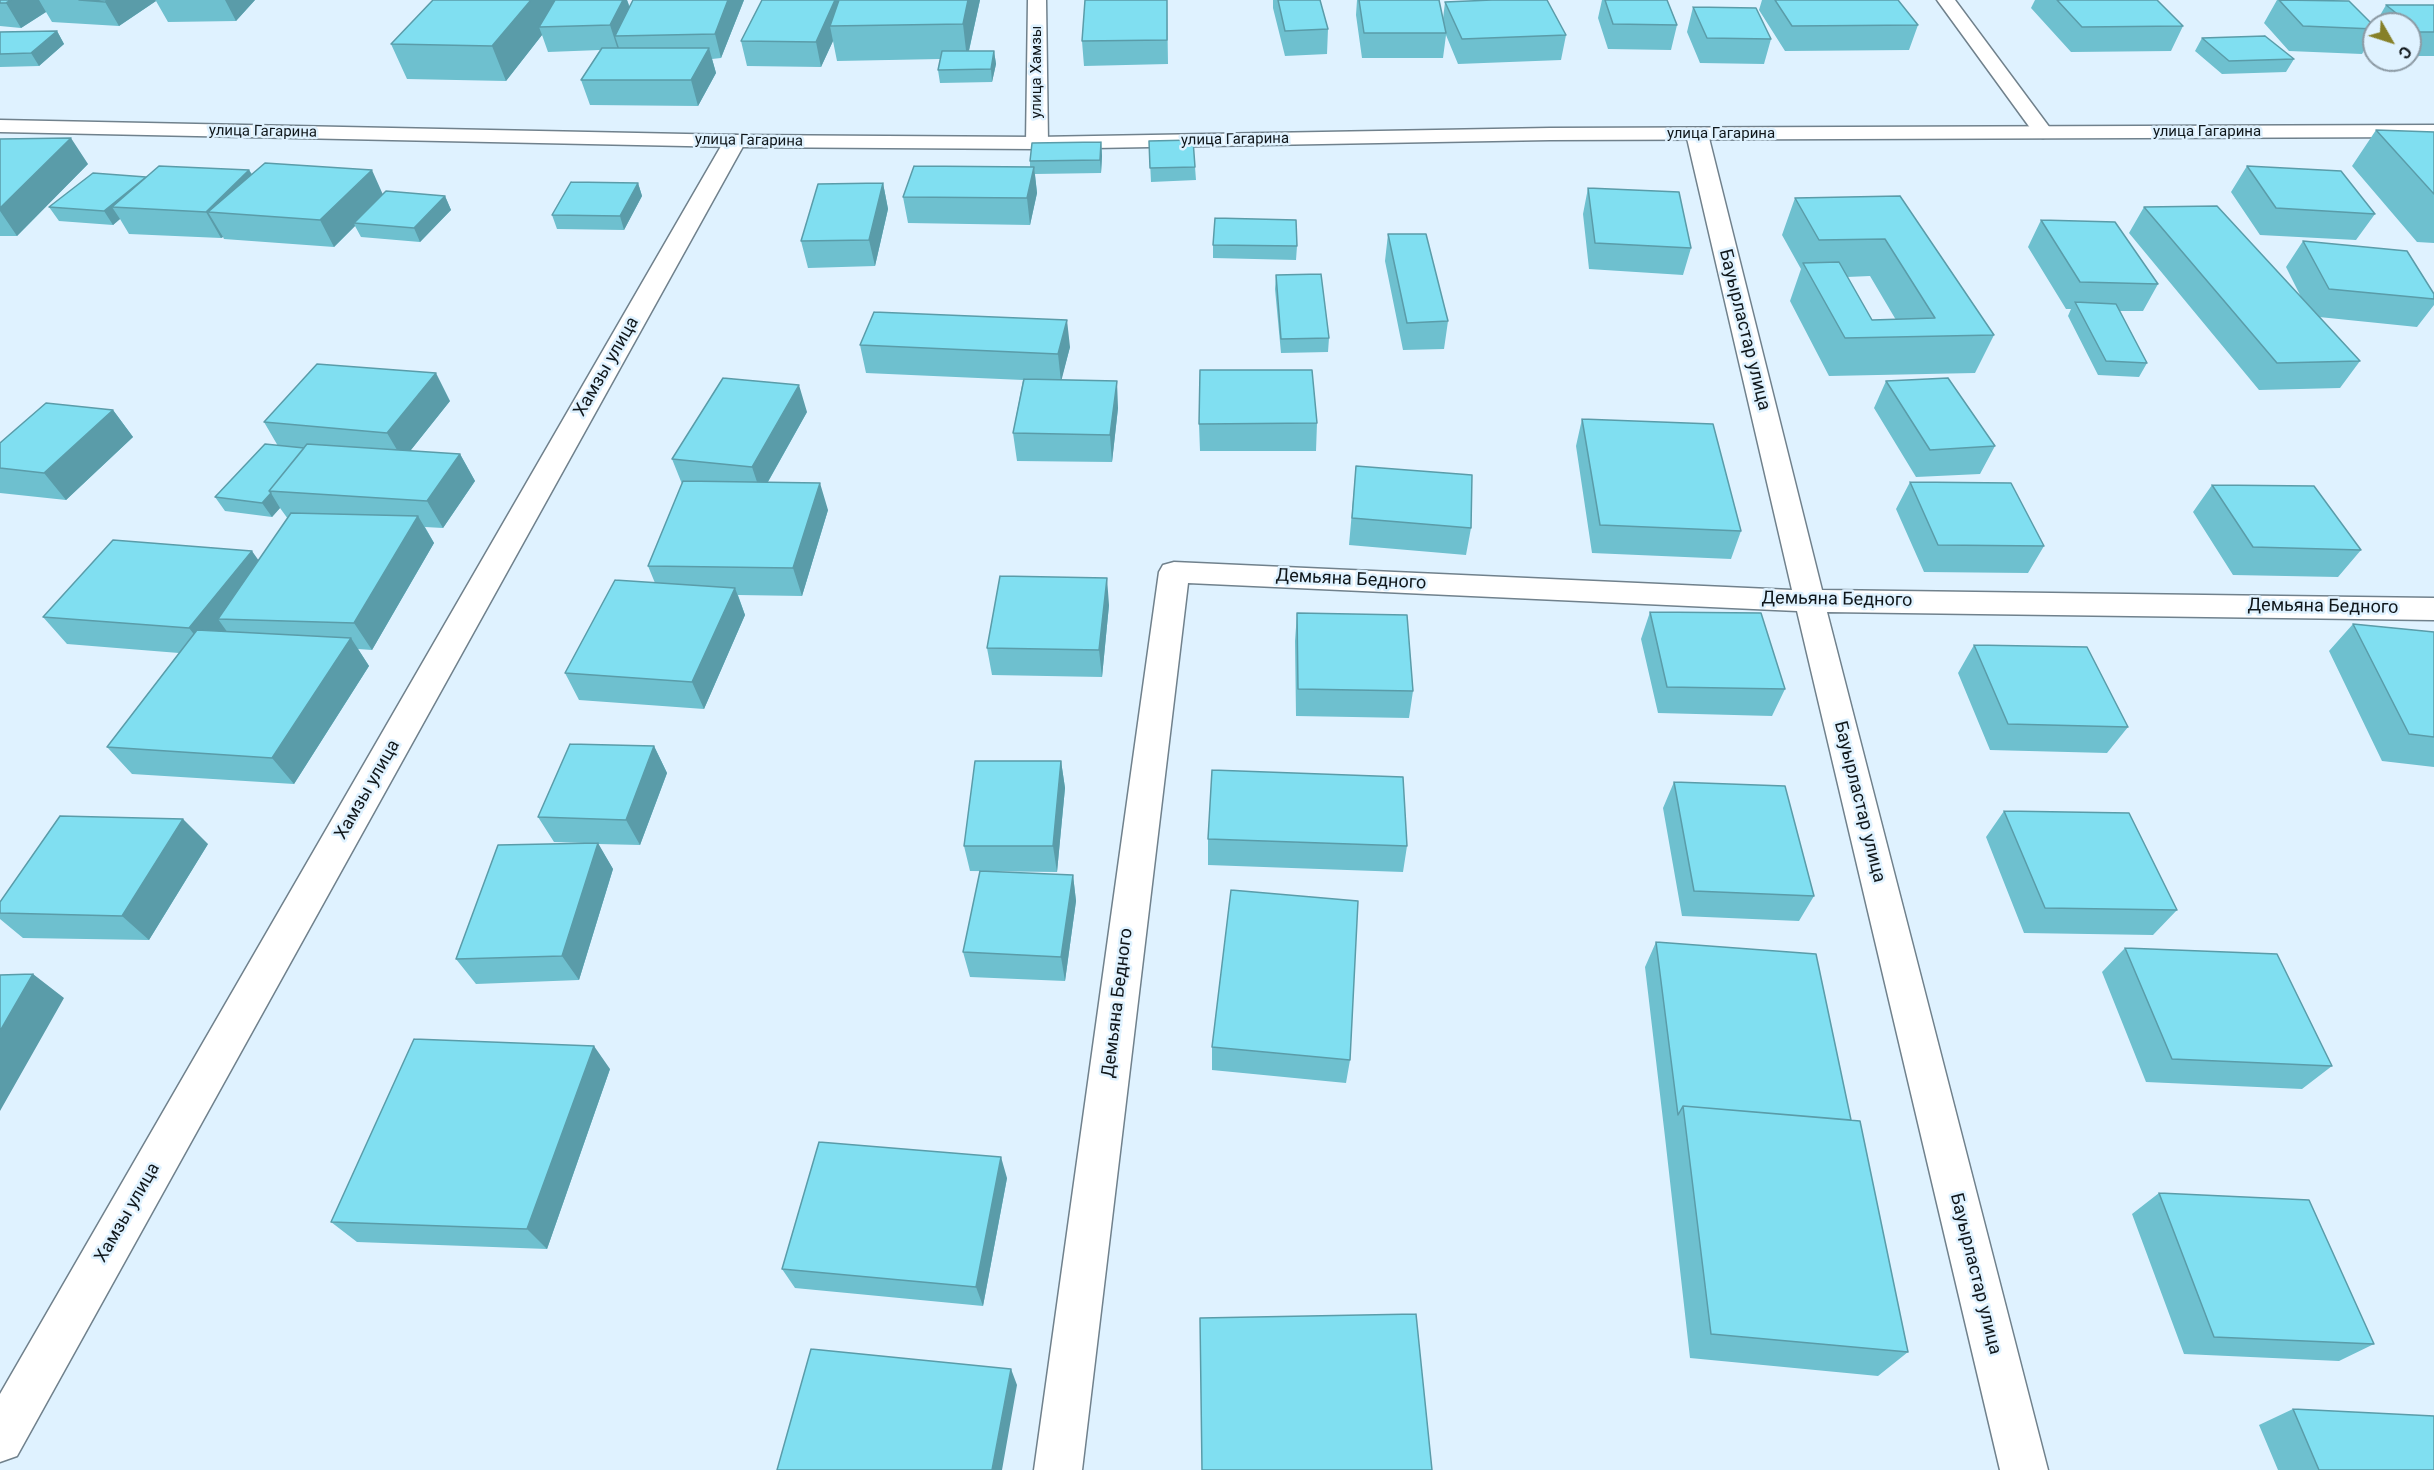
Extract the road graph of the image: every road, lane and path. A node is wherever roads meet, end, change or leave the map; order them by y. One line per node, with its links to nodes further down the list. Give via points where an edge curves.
1 (1037, 0): 8 (street, улица Хамзы)
2 (1946, 0): 5 (street)
3 (0, 126): 7 (street, улица Гагарина)
4 (2434, 131): 5 (street, улица Гагарина)
5 (2043, 132): 6 (street, улица Гагарина)
6 (1697, 134): 8 (street, улица Гагарина); 9 (street, Бауырластар улица)
7 (735, 141): 8 (street, улица Гагарина); 11 (street, Хамзы улица)
8 (1037, 143)
9 (1809, 601): 10 (street, Демьяна Бедного); 12 (street, Демьяна Бедного, via 1174,572); 13 (street, Бауырластар улица)
10 (2434, 609)
11 (0, 1439)
12 (1058, 1470)
13 (2024, 1470)

